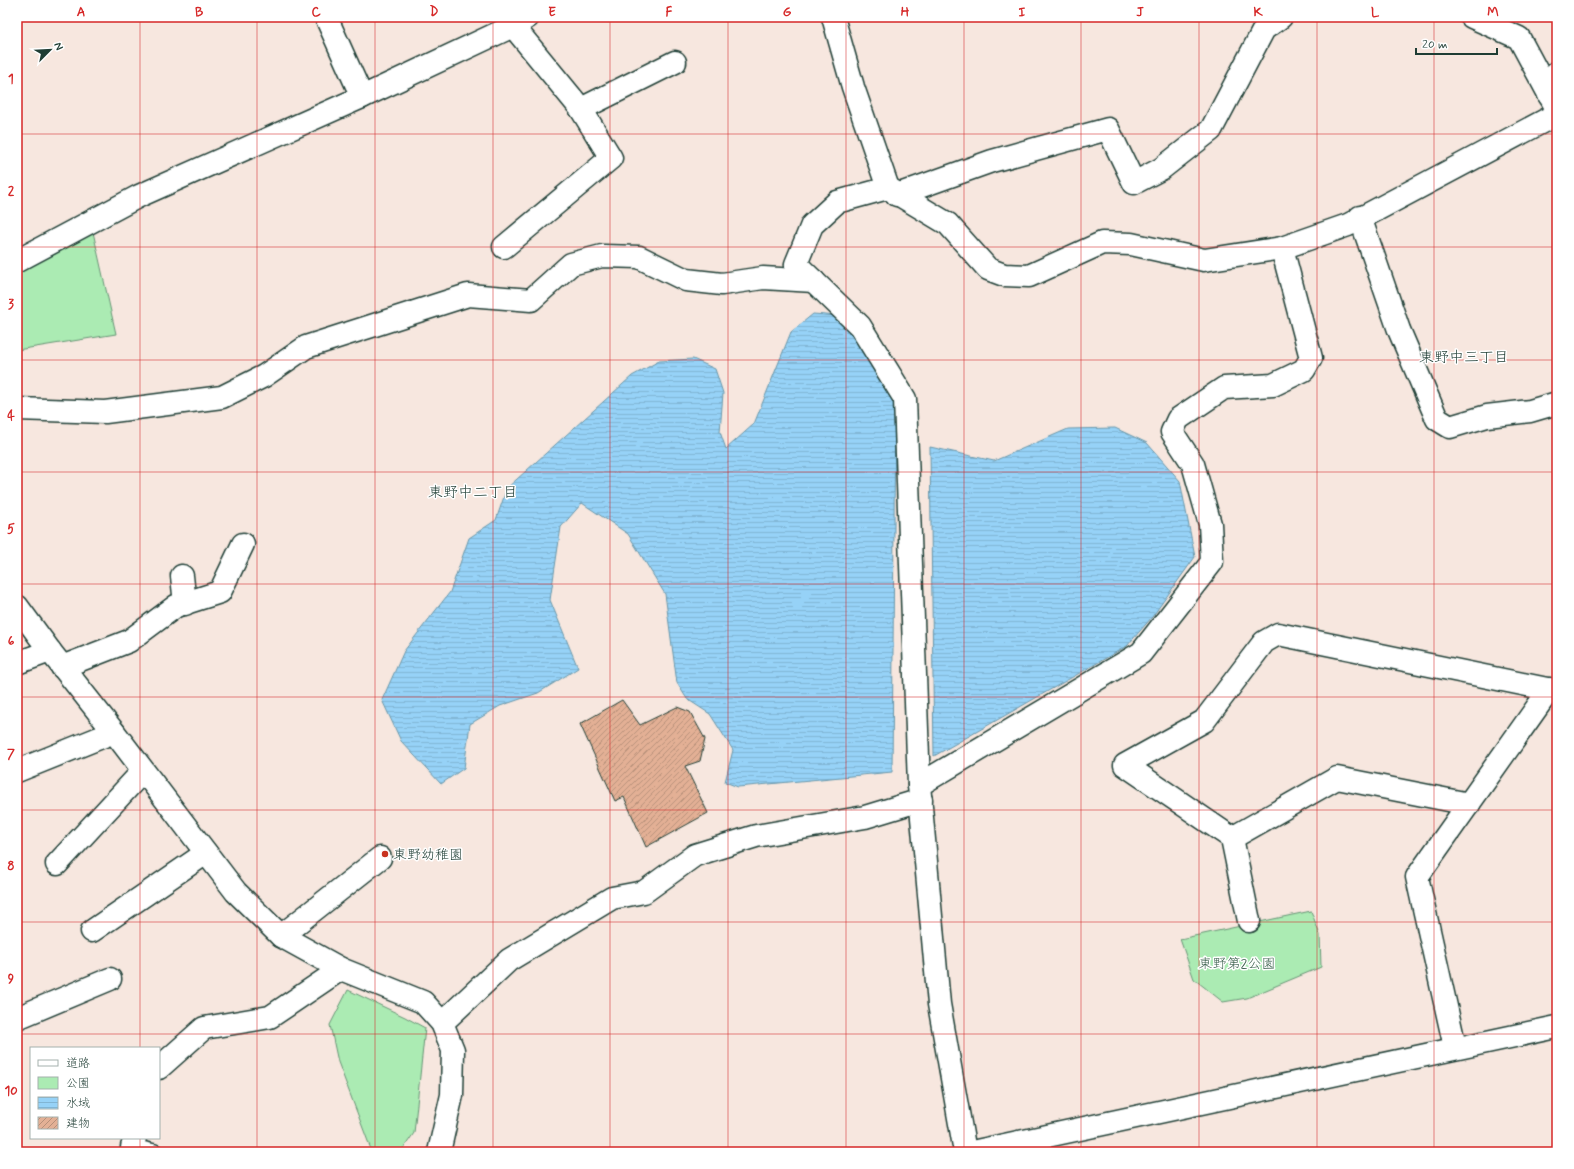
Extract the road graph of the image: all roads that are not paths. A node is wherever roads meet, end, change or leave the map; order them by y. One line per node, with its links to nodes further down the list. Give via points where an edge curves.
1 (326, 17): 8 (street)
2 (833, 17): 11 (street, via 853,87)
3 (1281, 17): 11 (street, via 1264,29 1211,130 1161,169 1134,183 1108,130)
4 (1472, 17): 9 (street, via 1519,38)
5 (520, 22): 8 (street); 10 (street)
6 (675, 62): 10 (street)
7 (1557, 72): 9 (street)
8 (362, 97): 15 (street, via 139,196)
9 (1555, 107): 12 (street)
10 (581, 109): 13 (street, via 611,158)
11 (893, 191): 14 (street, via 948,224 988,269 1004,275 1029,276 1102,243 1131,244 1204,260); 16 (street, via 837,202 812,225 796,264)
12 (1360, 217): 14 (street, via 1348,225); 17 (street, via 1399,330 1437,419 1450,427 1487,416 1530,411)
13 (504, 247)
14 (1282, 248): 29 (street, via 1311,358 1304,370 1273,384 1224,388 1178,419 1172,432 1193,464 1210,524 1212,562 1141,653)
15 (17, 261)
16 (814, 281): 18 (street, via 762,278 722,284 686,280 640,257 602,256 571,264 531,300 468,295 306,347 264,376 222,396 105,412); 29 (street, via 860,326 905,399)
17 (1557, 403)
18 (17, 409)
19 (243, 544): 21 (street, via 220,592)
20 (182, 576): 21 (street)
21 (185, 604): 23 (street, via 176,606 129,641)
22 (17, 606): 23 (street)
23 (56, 659): 24 (street); 26 (street)
24 (17, 663)
25 (1554, 690): 30 (street); 31 (street, via 1278,634 1264,642 1204,721 1125,765)
26 (114, 732): 27 (street); 28 (street)
27 (17, 770)
28 (143, 771): 32 (street); 34 (street)
29 (920, 792): 41 (street, via 865,817 756,836 695,856 644,892 612,898 509,960); 48 (street, via 939,1004)
30 (1469, 804): 31 (street, via 1337,778); 43 (street, via 1417,877)
31 (1232, 838): 35 (street)
32 (206, 853): 36 (street); 37 (street, via 236,892)
33 (380, 858): 37 (street)
34 (56, 864)
35 (1248, 921)
36 (92, 931)
37 (281, 936): 38 (street)
38 (341, 969): 41 (street, via 423,1002); 44 (street, via 270,1017 204,1028)
39 (110, 979): 40 (street)
40 (17, 1018)
41 (442, 1022): 47 (street, via 453,1050 452,1095)
42 (1557, 1027): 43 (street)
43 (1455, 1048): 49 (street)
44 (160, 1067)
45 (134, 1143): 46 (lane)
46 (155, 1152)
47 (439, 1152)
48 (965, 1152)
49 (972, 1152)

